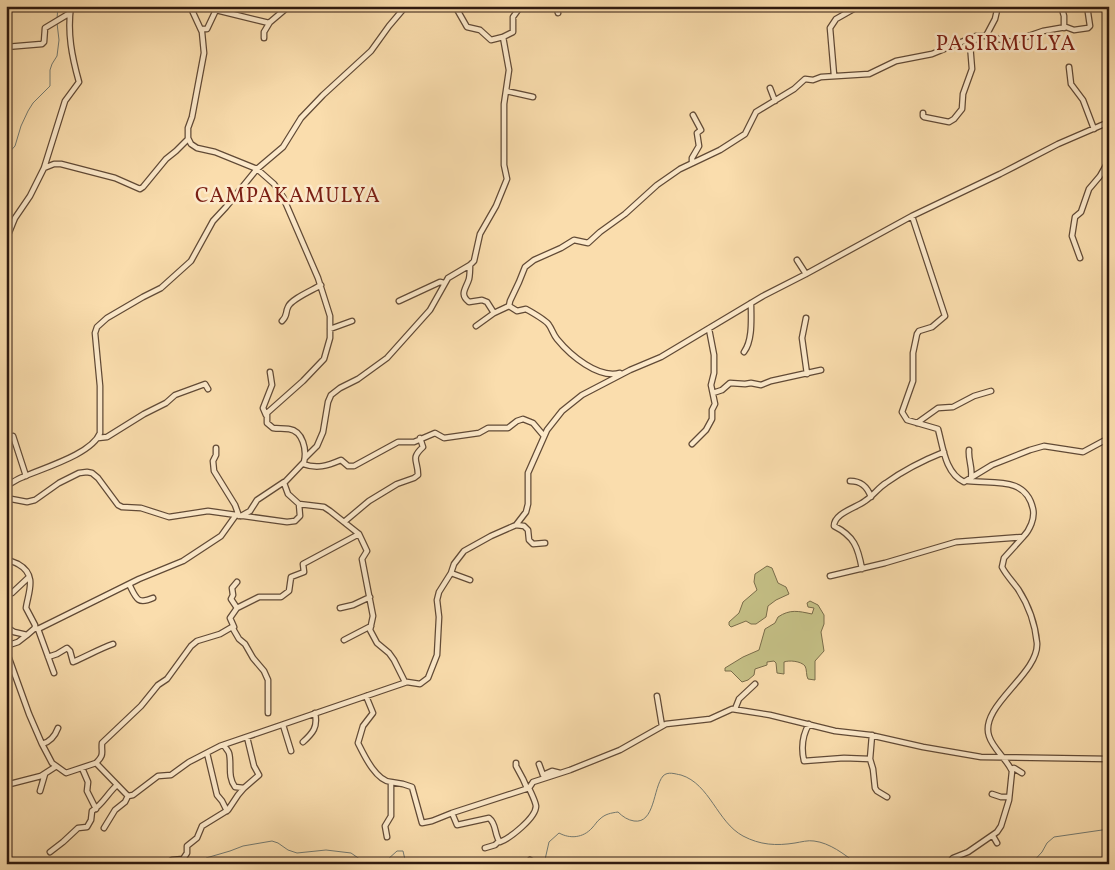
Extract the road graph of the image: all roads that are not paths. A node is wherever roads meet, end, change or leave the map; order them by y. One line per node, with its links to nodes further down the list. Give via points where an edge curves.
1 (71, 6): 12 (street)
2 (190, 6): 16 (street)
3 (289, 6): 14 (street)
4 (406, 6): 35 (street, via 371,51 301,118 283,147)
5 (454, 6): 19 (street, via 467,27 480,30 491,40)
6 (521, 6): 19 (street, via 512,17 513,32)
7 (556, 6): 13 (street)
8 (859, 6): 22 (street, via 836,19 830,28)
9 (998, 6): 17 (street, via 995,19)
10 (1061, 6): 15 (street)
11 (1087, 6): 15 (street, via 1090,28)
12 (70, 13): 20 (street, via 45,28 42,44); 34 (street, via 71,52 79,82 62,110)
13 (558, 13)
14 (270, 22): 16 (street, via 217,10 207,29); 18 (street)
15 (1064, 28): 17 (street, via 1035,32 1011,42)
16 (200, 29): 31 (street, via 204,53)
17 (984, 36): 22 (street, via 976,36 932,54 896,61 869,74); 27 (street, via 970,44 972,69 963,94 962,109 949,122 923,116)
18 (264, 38)
19 (503, 38): 24 (street, via 509,70)
20 (6, 47)
21 (1069, 67): 30 (street, via 1071,84 1083,100)
22 (834, 75): 26 (street, via 802,81)
23 (770, 88): 26 (street)
24 (506, 91): 25 (street); 40 (street, via 504,165 507,179 480,234 474,261)
25 (532, 97)
26 (775, 101): 33 (street, via 756,112 745,134)
27 (923, 113)
28 (693, 115): 33 (street, via 701,130 697,134 699,146)
29 (1109, 122): 30 (street)
30 (1094, 128): 36 (street)
31 (188, 139): 34 (street, via 140,189 115,178 61,164); 35 (street, via 197,148)
32 (1109, 160): 38 (street, via 1089,189 1081,212 1075,217 1072,236)
33 (692, 162): 46 (street, via 657,185 588,243 574,240 525,267)
34 (44, 168): 37 (street)
35 (256, 169): 43 (street, via 284,197); 66 (street, via 212,221 191,261 161,288 106,318 97,327)
36 (912, 216): 41 (street); 63 (street, via 945,316 932,327 919,331 915,338 913,381 902,412 906,420)
37 (6, 240)
38 (1080, 258)
39 (797, 260): 41 (street)
40 (470, 265): 42 (street); 47 (street, via 464,297 469,302 487,302)
41 (806, 274): 45 (street)
42 (444, 283): 44 (street); 73 (street, via 430,310 387,358 331,395 324,432 317,446)
43 (321, 285): 49 (street, via 295,300); 52 (street, via 330,316)
44 (399, 301)
45 (751, 304): 53 (street); 54 (street, via 750,332)
46 (509, 306): 47 (street); 55 (street, via 517,311 526,309 547,323 562,344 596,369 612,374)
47 (494, 313): 51 (street)
48 (806, 318): 58 (street, via 802,338)
49 (282, 321)
50 (352, 321): 52 (street)
51 (476, 326)
52 (330, 329): 62 (street, via 324,359)
53 (709, 329): 55 (street, via 661,357); 61 (street, via 714,355)
54 (744, 352)
55 (630, 370): 65 (street, via 582,396 562,411)
56 (821, 370): 58 (street)
57 (270, 372): 62 (street, via 272,385 263,408)
58 (807, 374): 61 (street, via 762,385 730,382)
59 (208, 389): 66 (street, via 205,384 175,395 166,404)
60 (991, 391): 63 (street, via 953,407 938,408)
61 (713, 394): 69 (street, via 712,418 706,430)
62 (266, 415): 73 (street, via 272,428 289,429 299,434 306,451)
63 (917, 423): 72 (street, via 938,429)
64 (13, 436): 75 (street)
65 (544, 436): 67 (street, via 533,423 523,419 504,429 488,428 479,433 444,438 435,433); 85 (street, via 528,473 527,510)
66 (98, 438): 75 (street, via 56,465)
67 (420, 438): 74 (street, via 412,442 398,442 354,466 348,466 341,460 312,468); 84 (street, via 423,446 415,457 418,474 369,501)
68 (1109, 438): 76 (street, via 1083,452 1044,446 1030,450 992,465)
69 (692, 444)
70 (216, 448): 83 (street, via 214,471)
71 (969, 450): 76 (street, via 972,469)
72 (944, 452): 76 (street, via 950,470 961,481); 80 (street, via 908,469)
73 (305, 458): 74 (street)
74 (303, 464): 77 (street)
75 (26, 476): 79 (street)
76 (969, 480): 87 (street, via 1010,484 1027,493 1033,512 1029,530)
77 (285, 481): 82 (street, via 288,494); 83 (street, via 257,500 250,511)
78 (850, 481): 80 (street, via 861,482)
79 (6, 486)
80 (871, 497): 90 (street, via 838,517 833,524 854,541)
81 (6, 498): 83 (street, via 27,502 35,500 59,483 87,472 98,478 122,507 141,508 169,517 208,511)
82 (299, 504): 83 (street, via 300,516 292,522); 84 (street, via 324,507)
83 (239, 516): 96 (street, via 216,540 183,561)
84 (344, 522): 86 (street)
85 (516, 525): 88 (street, via 522,525 529,531 533,544); 91 (street, via 464,551)
86 (359, 534): 98 (street, via 367,551 362,558); 100 (street, via 303,564 304,572 291,577 289,591 282,596 259,597)
87 (1023, 537): 90 (street, via 956,542); 130 (street, via 1004,558 1002,567 1032,615 1036,652 988,723 988,734)
88 (545, 544)
89 (6, 559): 93 (street, via 20,565)
90 (862, 569): 92 (street)
91 (451, 573): 94 (street); 112 (street, via 437,596 437,655 428,678 420,684)
92 (830, 576)
93 (29, 577): 97 (street, via 12,593); 105 (street, via 31,589 26,608)
94 (470, 580)
95 (237, 582): 100 (street, via 232,588 231,601)
96 (129, 585): 99 (street, via 140,601); 105 (street)
97 (6, 592)
98 (370, 597): 101 (street); 102 (street)
99 (153, 598)
100 (237, 608): 103 (street, via 230,618)
101 (340, 608)
102 (371, 626): 107 (street); 112 (street, via 377,643 389,653)
103 (234, 627): 117 (street, via 268,680); 133 (street, via 191,646 167,679 102,743 103,755)
104 (6, 628): 106 (street)
105 (36, 629): 106 (street); 110 (street)
106 (27, 635): 109 (street)
107 (344, 640)
108 (113, 644): 110 (street, via 73,662 67,648)
109 (6, 648): 126 (street)
110 (48, 656): 111 (street)
111 (54, 673)
112 (405, 682): 114 (street)
113 (755, 684): 116 (street, via 739,699)
114 (366, 696): 118 (street); 142 (street, via 373,713 363,726 358,744 373,770 384,781)
115 (657, 696): 121 (street)
116 (735, 709): 119 (street); 121 (street, via 710,719)
117 (268, 712)
118 (315, 713): 120 (street); 125 (street, via 317,724)
119 (809, 724): 123 (street, via 845,733); 131 (street, via 803,735 804,761)
120 (283, 725): 124 (street); 128 (street)
121 (662, 726): 139 (street, via 620,750)
122 (58, 728): 126 (street, via 47,743)
123 (872, 735): 130 (street, via 981,757); 131 (street)
124 (247, 737): 127 (street); 145 (street, via 259,775)
125 (303, 742)
126 (42, 744): 136 (street)
127 (224, 745): 129 (street); 145 (street, via 229,753 232,784)
128 (291, 751)
129 (207, 753): 149 (street, via 171,775 158,776); 153 (street, via 217,795)
130 (1002, 757): 132 (street); 138 (street)
131 (870, 759): 150 (street, via 876,790)
132 (1109, 759)
133 (96, 763): 137 (street); 144 (street)
134 (516, 763): 146 (street)
135 (539, 764): 139 (street, via 543,775 552,771)
136 (54, 767): 137 (street, via 66,773); 141 (street)
137 (82, 768): 152 (street)
138 (1011, 768): 140 (street); 151 (street)
139 (561, 773): 146 (street, via 533,782)
140 (1022, 773)
141 (45, 774): 143 (street); 147 (street)
142 (390, 782): 154 (street, via 412,787 422,823); 157 (street, via 391,816 385,826)
143 (6, 785)
144 (117, 785): 149 (street); 152 (street)
145 (244, 788): 153 (street)
146 (528, 788): 154 (street); 158 (street, via 535,804 534,811 516,833)
147 (40, 791)
148 (992, 794): 151 (street)
149 (128, 796): 155 (street)
150 (888, 797)
151 (1010, 797): 156 (street, via 1001,826)
152 (96, 809): 161 (street, via 91,813 87,827 78,828)
153 (227, 811): 163 (street, via 202,826 197,838 187,846 183,859)
154 (452, 813): 158 (street, via 457,825 491,819)
155 (104, 828)
156 (993, 836): 159 (street); 165 (street)
157 (387, 837)
158 (499, 841): 160 (street, via 495,846)
159 (997, 843)
160 (485, 848)
161 (50, 852)
162 (530, 860): 164 (street)
163 (166, 864)
164 (536, 864)
165 (948, 864)

